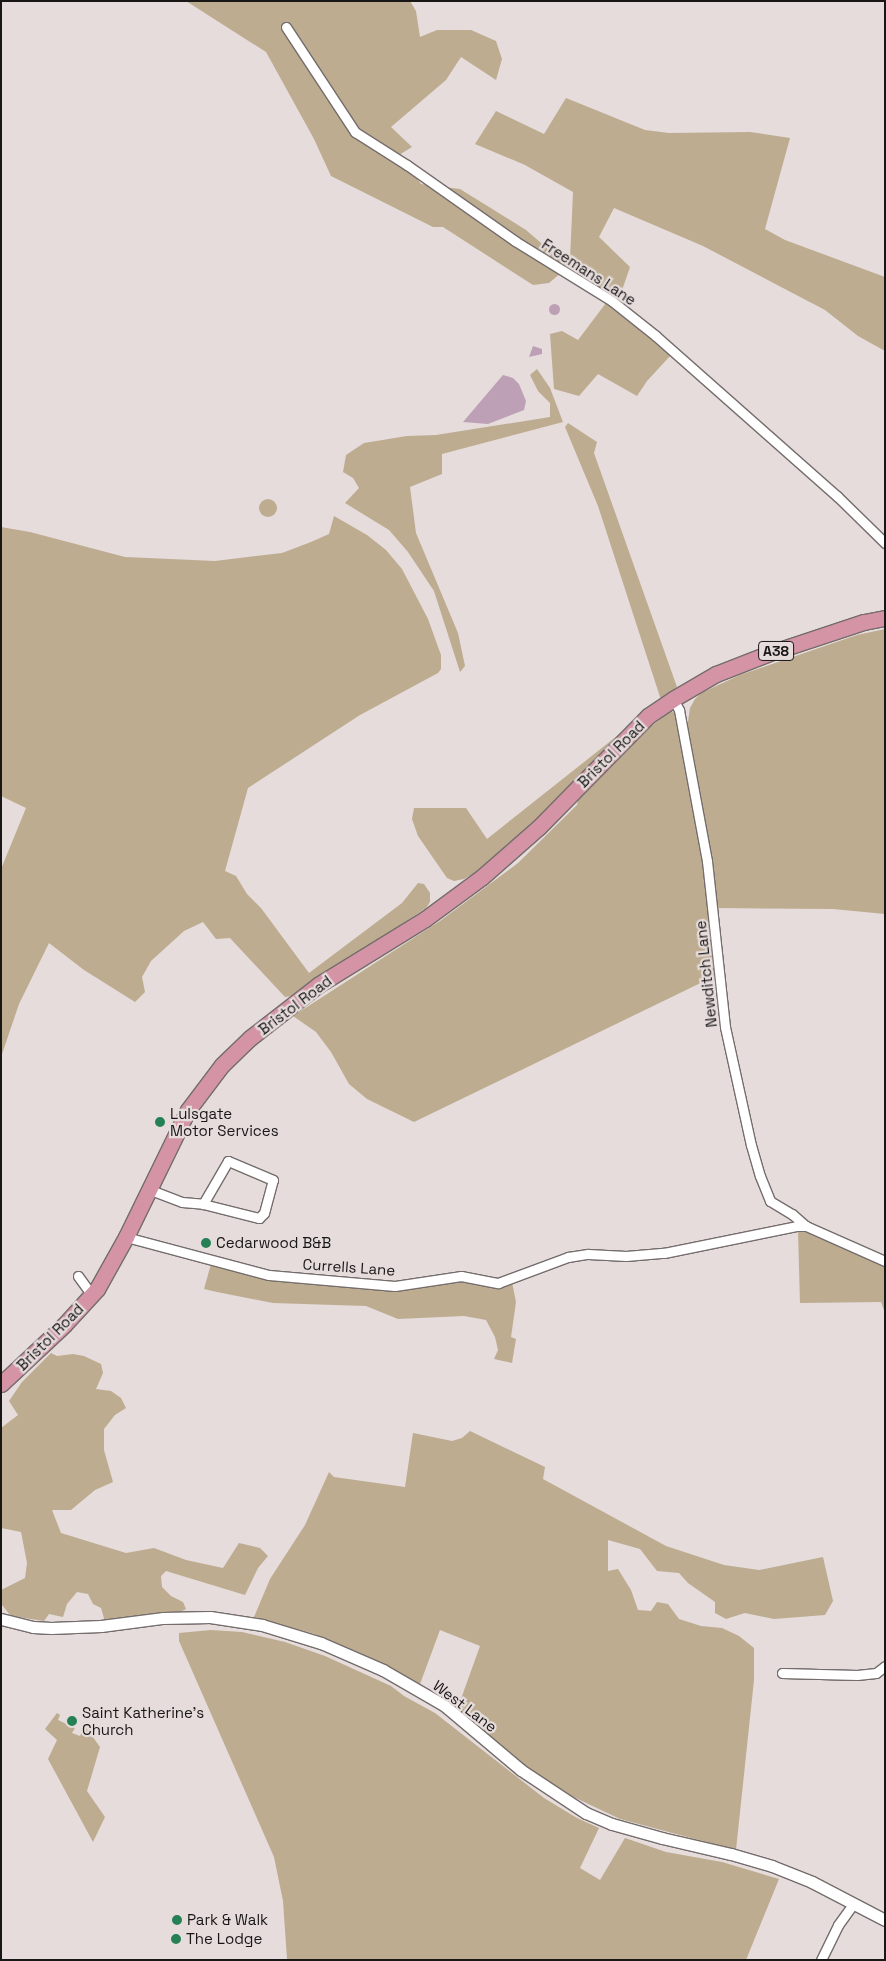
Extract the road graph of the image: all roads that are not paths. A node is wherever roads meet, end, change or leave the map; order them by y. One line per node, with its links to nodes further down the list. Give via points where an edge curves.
1 (286, 27): 2 (street, Freemans Lane, via 354,132 515,241 612,301 837,496)
2 (885, 543)
3 (885, 618): 4 (highway, A38, via 759,657 716,674)
4 (673, 699): 5 (highway, Bristol Road / A38, via 642,723 528,838 482,877 425,919 318,985 229,1057 188,1110); 7 (street, Newditch Lane, via 679,710 708,861 725,1027 751,1145 770,1201)
5 (148, 1189): 6 (street, via 182,1202); 8 (highway, Bristol Road / A38)
6 (203, 1204): 6 (street, via 259,1218 264,1213 273,1180 228,1161)
7 (806, 1226): 8 (street, Currells Lane, via 781,1228 664,1253 568,1257 498,1283 461,1276 395,1286 269,1274); 9 (street)
8 (126, 1237): 11 (highway, Bristol Road / A38)
9 (885, 1260)
10 (78, 1276): 11 (street)
11 (92, 1295): 12 (highway, Bristol Road / A38)
12 (1, 1384)
13 (1, 1619): 16 (street, West Lane, via 51,1628 210,1617 262,1625 322,1643 421,1690 521,1770 586,1813 654,1836 772,1866 812,1882)
14 (885, 1666): 15 (street, via 876,1673 857,1675)
15 (782, 1673)
16 (853, 1904): 17 (street, West Lane); 18 (street, via 838,1925)
17 (884, 1917)
18 (821, 1960)

